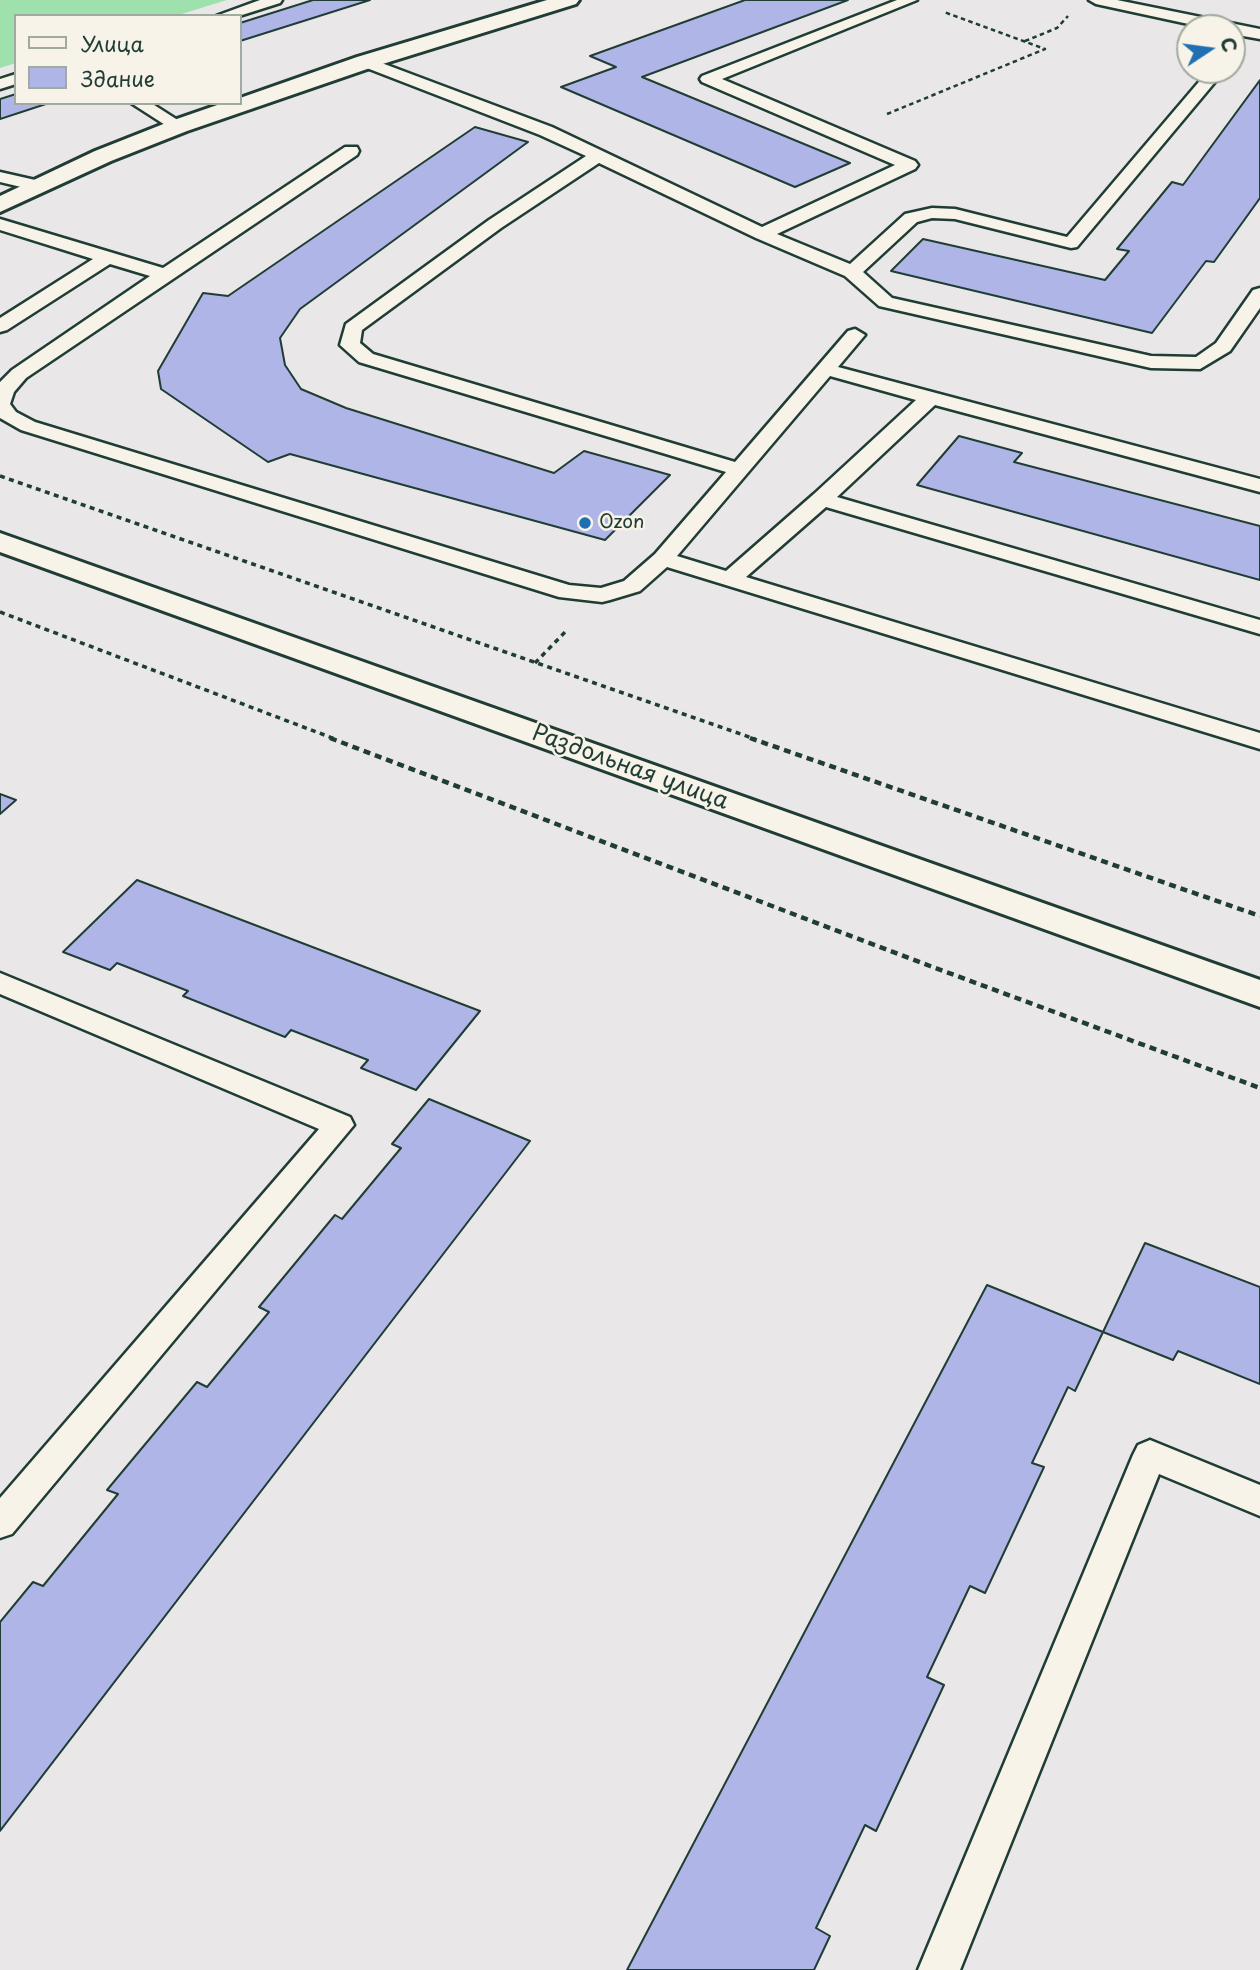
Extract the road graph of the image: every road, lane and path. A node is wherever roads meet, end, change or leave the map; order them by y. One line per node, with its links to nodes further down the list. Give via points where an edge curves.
1 (275, 0): 7 (lane)
2 (569, 0): 10 (main road)
3 (910, 0): 16 (lane, via 708,79)
4 (1096, 0): 8 (lane)
5 (937, 9): 9 (path)
6 (1075, 9): 9 (path, via 1057,28)
7 (230, 14)
8 (1176, 18)
9 (1024, 41): 16 (path, via 1045,49)
10 (365, 62): 12 (main road); 18 (lane, via 546,131)
11 (1205, 84): 25 (lane, via 1071,243 955,214 932,213 911,218)
12 (242, 104)
13 (142, 105): 15 (lane)
14 (240, 105): 15 (main road)
15 (179, 126): 20 (main road)
16 (838, 135): 23 (lane, via 909,165)
17 (351, 151): 26 (lane)
18 (596, 157): 23 (lane); 32 (lane, via 353,328 350,345 366,358)
19 (0, 177): 20 (lane)
20 (38, 187): 21 (main road)
21 (0, 205)
22 (0, 224): 24 (lane)
23 (762, 234): 25 (lane)
24 (106, 258): 26 (lane); 28 (lane)
25 (852, 272): 27 (lane, via 886,302 1151,362 1200,363 1223,347)
26 (165, 275): 37 (lane, via 19,374 4,390 0,404 9,416 28,426 567,592 602,595 632,586)
27 (1260, 294)
28 (0, 326)
29 (855, 335): 30 (lane)
30 (825, 369): 31 (lane); 32 (lane)
31 (930, 398): 34 (lane); 35 (lane)
32 (740, 470): 37 (lane)
33 (0, 476): 42 (path)
34 (1260, 486)
35 (822, 499): 38 (lane); 40 (lane)
36 (0, 542): 44 (main road, Раздольная улица)
37 (663, 559): 38 (lane)
38 (731, 578): 41 (lane)
39 (0, 612): 45 (path)
40 (1260, 628)
41 (1260, 741)
42 (1260, 916)
43 (0, 983): 47 (lane, via 339,1125)
44 (1260, 994)
45 (1260, 1087)
46 (1260, 1501): 48 (lane, via 1150,1455)
47 (0, 1523)
48 (939, 1970)

